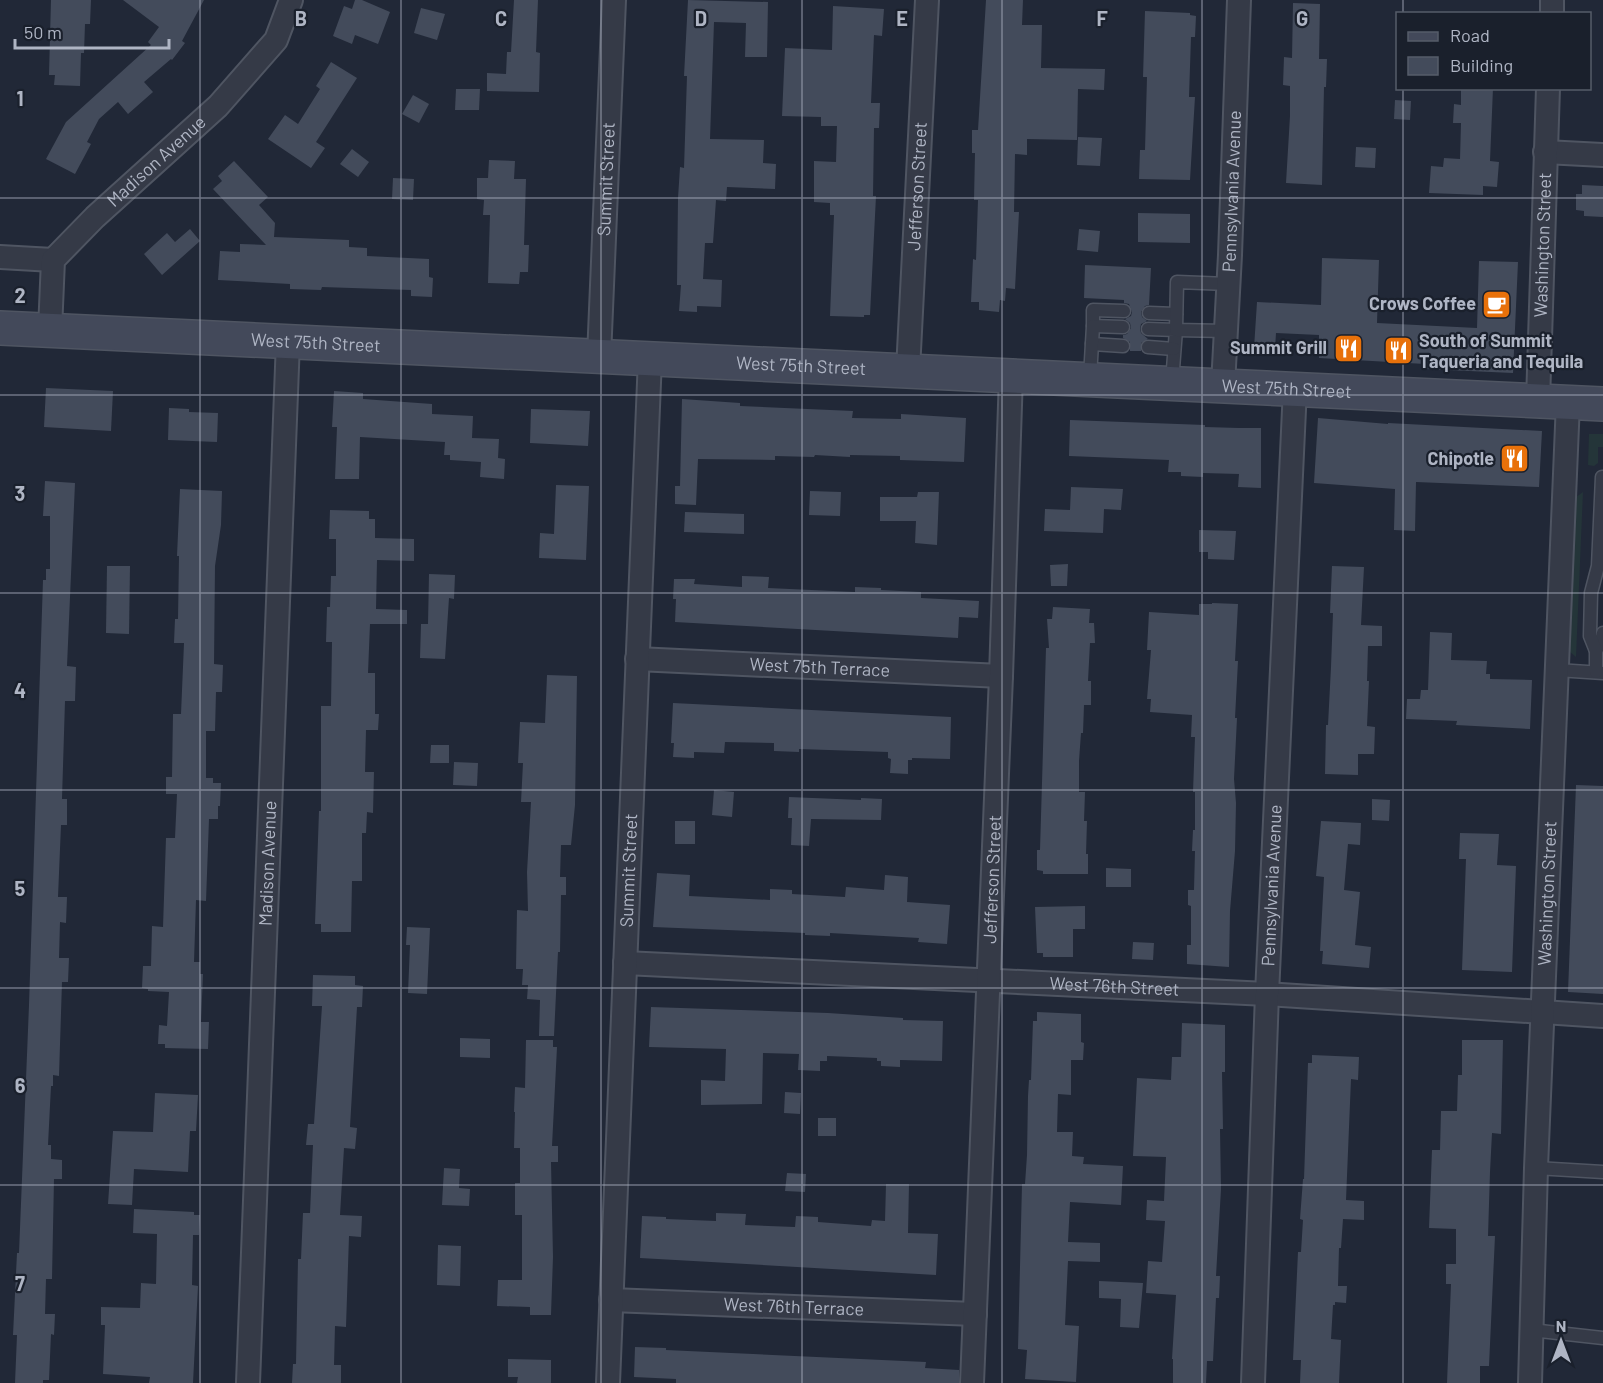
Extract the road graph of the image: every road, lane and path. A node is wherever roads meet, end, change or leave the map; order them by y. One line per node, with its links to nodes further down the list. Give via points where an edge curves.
1 (291, 0): 9 (street, Madison Avenue, via 276,40 218,106)
2 (614, 0): 26 (street, Summit Street)
3 (927, 0): 28 (street, Jefferson Street)
4 (1239, 0): 10 (street, Pennsylvania Avenue)
5 (1548, 90): 6 (street, Washington Street)
6 (1545, 152): 7 (street); 34 (street, Washington Street)
7 (1603, 155)
8 (0, 257): 9 (street)
9 (53, 260): 18 (street)
10 (1228, 284): 13 (lane, via 1177,282); 20 (street, Pennsylvania Avenue)
11 (1124, 312): 14 (lane, via 1094,310)
12 (1149, 313): 13 (lane)
13 (1176, 314): 19 (lane)
14 (1093, 326): 15 (lane); 22 (lane)
15 (1123, 327)
16 (0, 328): 18 (main road, West 75th Street)
17 (1148, 329): 19 (lane)
18 (50, 330): 21 (main road, West 75th Street)
19 (1176, 330): 20 (lane); 25 (lane)
20 (1226, 332): 32 (street, Pennsylvania Avenue)
21 (288, 342): 26 (main road, West 75th Street); 56 (street, Madison Avenue)
22 (1092, 344): 23 (lane); 30 (lane)
23 (1122, 346)
24 (1148, 347): 25 (lane)
25 (1174, 349): 31 (lane)
26 (599, 357): 27 (main road, West 75th Street)
27 (650, 358): 28 (main road, West 75th Street); 41 (street, Summit Street)
28 (908, 370): 29 (main road, West 75th Street)
29 (1011, 375): 30 (main road, West 75th Street); 44 (street, Jefferson Street)
30 (1090, 378): 31 (main road, West 75th Street)
31 (1172, 382): 32 (main road, West 75th Street)
32 (1223, 385): 33 (main road, West 75th Street)
33 (1295, 388): 34 (main road, West 75th Street); 47 (street, Pennsylvania Avenue)
34 (1553, 402): 35 (main road, West 75th Street); 42 (street, Washington Street)
35 (1603, 404)
36 (1602, 477): 37 (lane)
37 (1598, 566): 38 (lane); 40 (lane, via 1592,586 1590,636)
38 (1603, 583)
39 (1603, 633): 40 (lane)
40 (1596, 651): 43 (lane)
41 (637, 659): 44 (street, West 75th Terrace); 45 (street, Summit Street)
42 (1557, 670): 43 (lane); 48 (street, Washington Street)
43 (1599, 672)
44 (1001, 676): 46 (street, Jefferson Street)
45 (625, 963): 46 (street, West 76th Street); 52 (street, Summit Street)
46 (990, 980): 47 (street, West 76th Street); 53 (street, Jefferson Street)
47 (1267, 994): 48 (street, West 76th Street); 59 (street, Pennsylvania Avenue)
48 (1544, 1012): 49 (street, West 76th Street); 50 (street, Washington Street)
49 (1603, 1016)
50 (1536, 1168): 51 (lane); 54 (street, Washington Street)
51 (1603, 1172)
52 (611, 1300): 53 (street, West 76th Terrace); 57 (street, Summit Street)
53 (975, 1314): 58 (street, Jefferson Street)
54 (1531, 1330): 55 (lane); 60 (street, Washington Street)
55 (1603, 1338)
56 (249, 1383)
57 (608, 1383)
58 (972, 1383)
59 (1253, 1383)
60 (1530, 1383)

